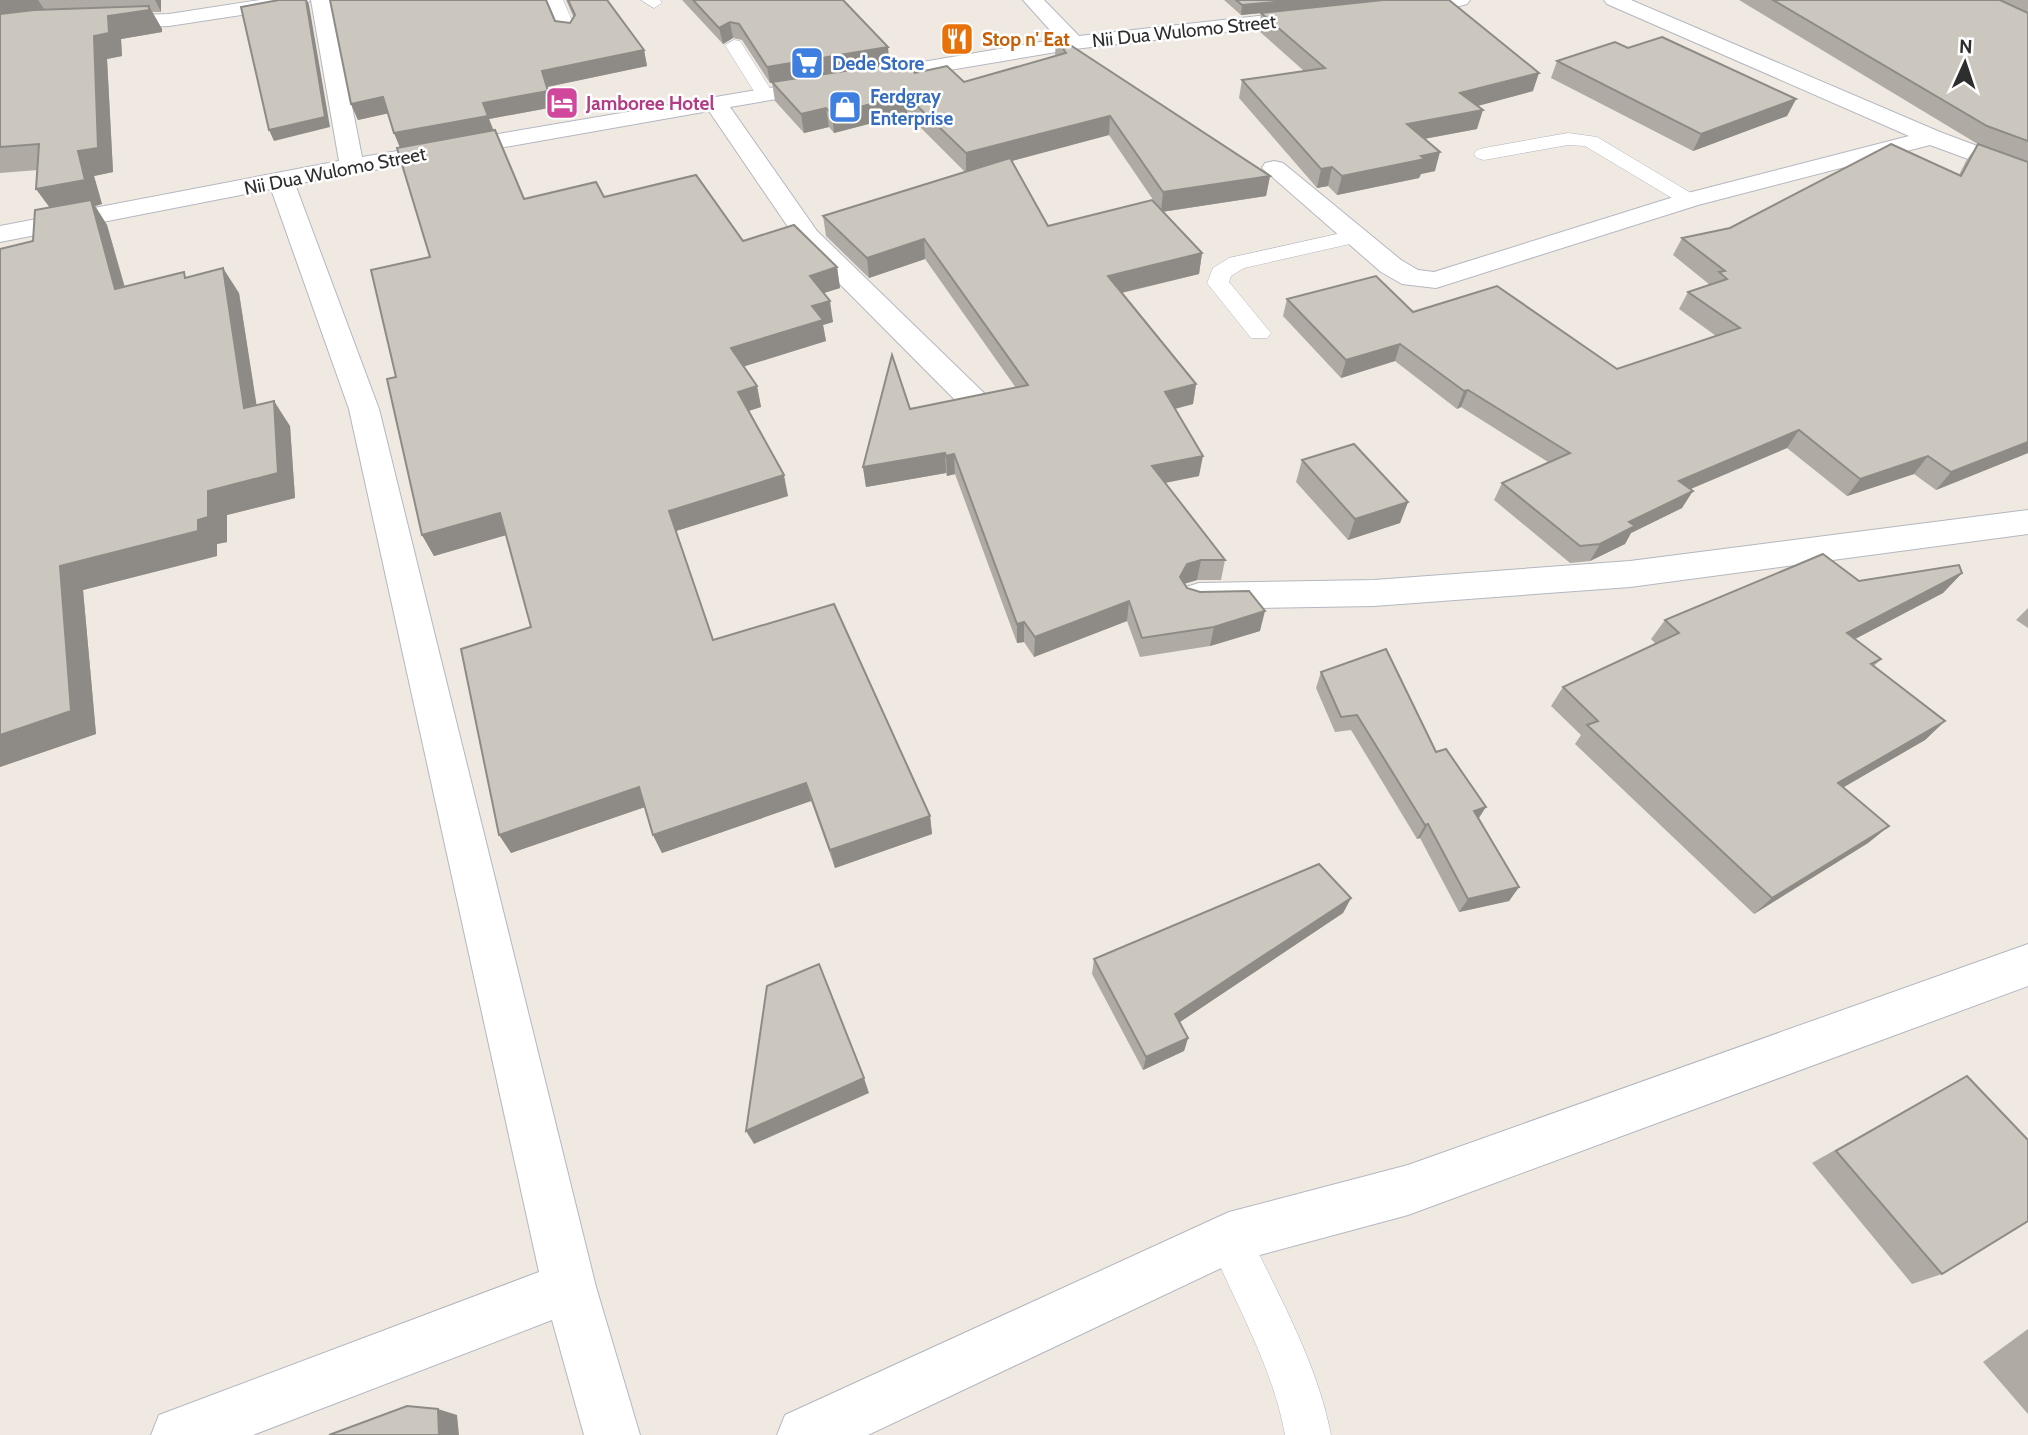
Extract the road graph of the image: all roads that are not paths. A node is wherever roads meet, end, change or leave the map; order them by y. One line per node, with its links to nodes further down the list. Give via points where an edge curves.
1 (300, 0): 9 (street, via 169,20)
2 (321, 0): 17 (street)
3 (555, 0): 10 (lane)
4 (1033, 0): 11 (street)
5 (1460, 0): 7 (street)
6 (1614, 0): 15 (street)
7 (1377, 9)
8 (1336, 14): 11 (street, Nii Dua Wulomo Street)
9 (0, 30)
10 (568, 32)
11 (1074, 43): 13 (street, Nii Dua Wulomo Street)
12 (734, 45): 13 (lane)
13 (764, 93): 14 (street, Nii Dua Wulomo Street)
14 (715, 102): 17 (street, Nii Dua Wulomo Street); 25 (street, via 808,237)
15 (1933, 137): 19 (street); 21 (street)
16 (1484, 155): 21 (lane, via 1568,139 1590,141)
17 (352, 166): 20 (street, Nii Dua Wulomo Street)
18 (1274, 168): 23 (street)
19 (2028, 174)
20 (282, 181): 22 (street, Nii Dua Wulomo Street); 30 (street, via 364,409)
21 (1689, 200): 23 (street, via 1436,280 1412,278)
22 (0, 234)
23 (1355, 236): 24 (lane, via 1237,263 1221,274 1218,283)
24 (1259, 333)
25 (975, 402)
26 (2028, 522): 27 (street, via 1630,574 1374,593)
27 (1197, 596)
28 (2028, 965): 29 (street, via 1408,1190)
29 (1229, 1238): 33 (street); 34 (lane, via 1292,1377)
30 (569, 1287): 31 (street); 32 (street)
31 (179, 1435)
32 (612, 1435)
33 (804, 1435)
34 (1308, 1435)

